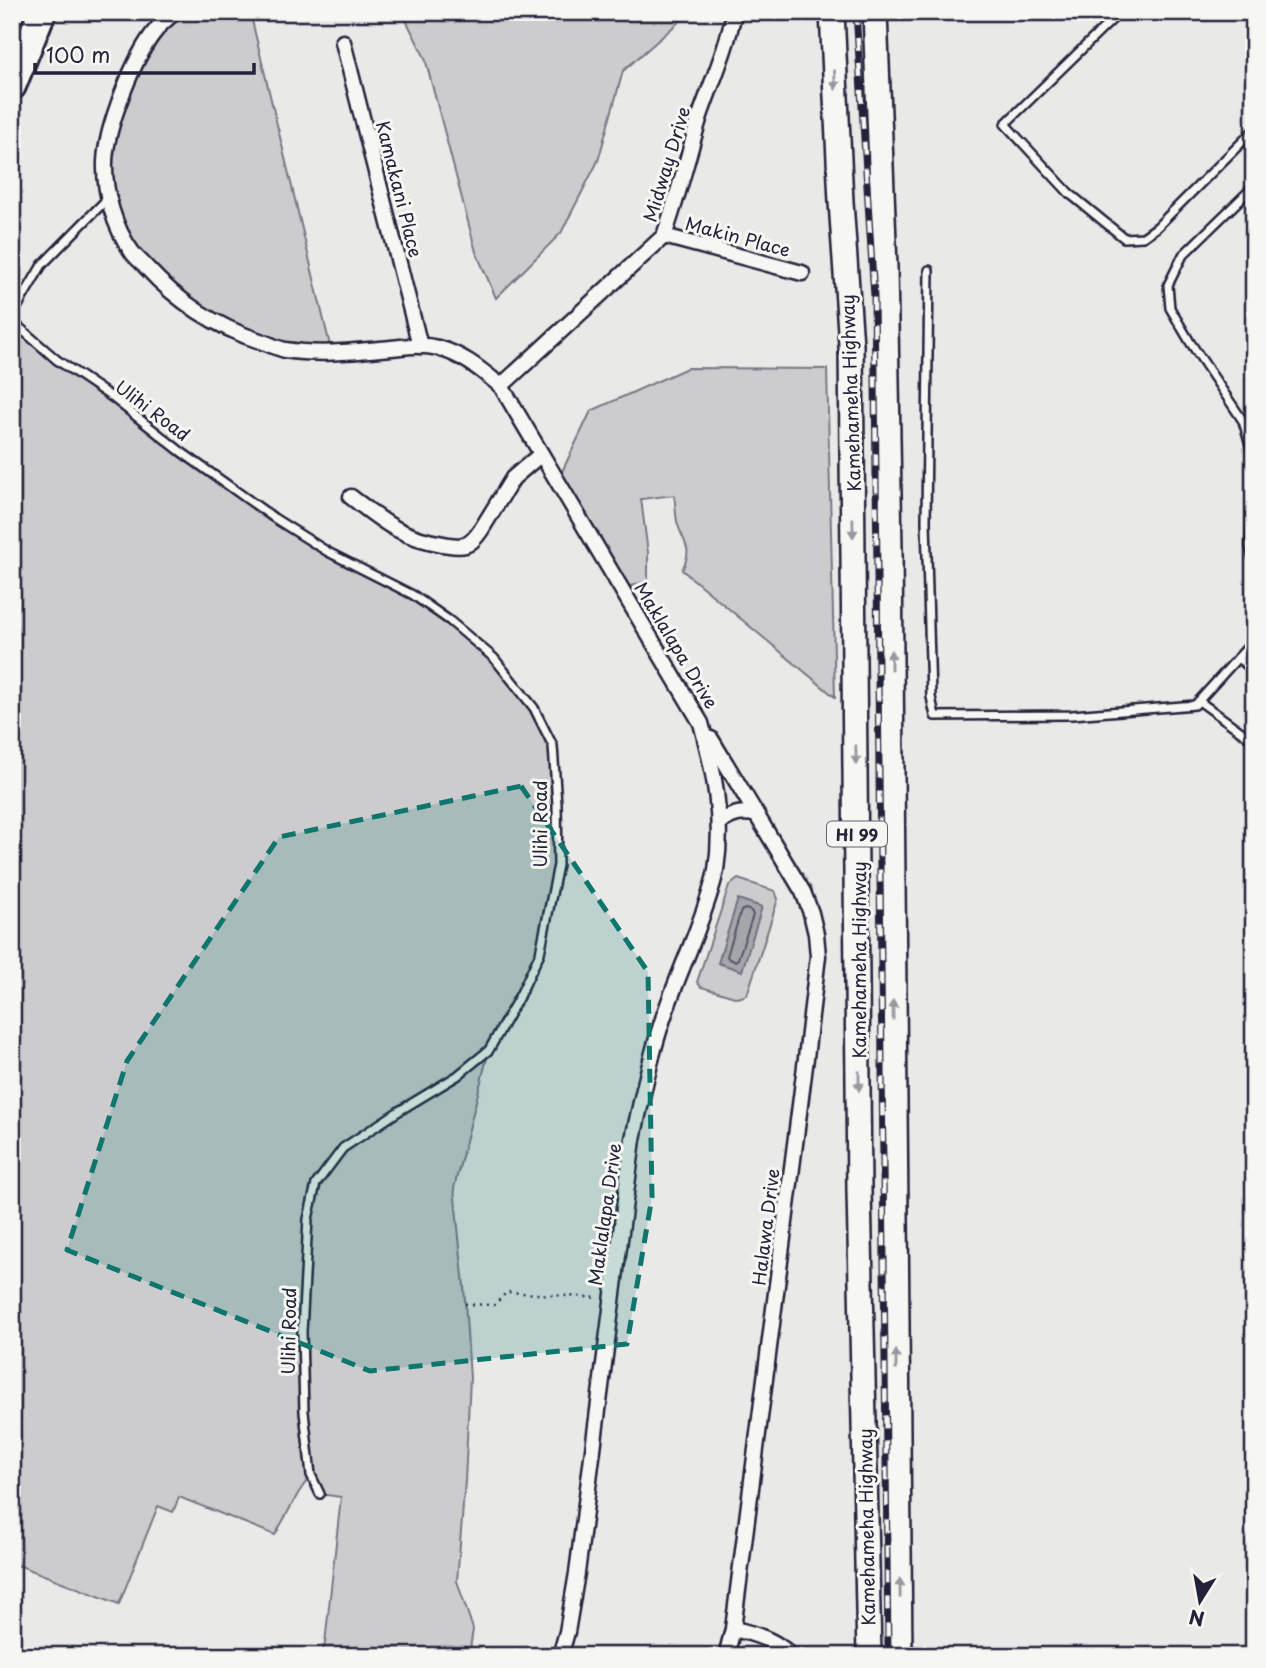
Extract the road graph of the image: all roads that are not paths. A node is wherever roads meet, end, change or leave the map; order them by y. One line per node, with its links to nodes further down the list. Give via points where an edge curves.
1 (42, 12): 8 (highway)
2 (176, 12): 11 (street, Maklalapa Drive, via 156,29 140,54 110,129 105,151)
3 (734, 12): 12 (street, Midway Drive)
4 (832, 12): 37 (main road, Kamehameha Highway / HI 99, one-way to 37, via 851,345 859,1190)
5 (875, 12): 38 (main road, Kamehameha Highway / HI 99, one-way to 5, via 890,551)
6 (1120, 12): 9 (lane, via 1005,124 1069,193 1124,238 1143,237)
7 (343, 42): 17 (street, Kamakani Place)
8 (12, 86)
9 (1254, 130)
10 (1254, 186): 20 (lane, via 1183,255 1168,285 1170,308 1243,421)
11 (109, 198): 15 (lane, via 42,265); 17 (street, Maklalapa Drive, via 132,252 184,303 216,323 284,349 332,354)
12 (664, 236): 14 (street, Makin Place); 18 (street, Midway Drive)
13 (929, 270): 27 (lane, via 926,521 935,716 1072,715 1195,705)
14 (802, 273)
15 (12, 316)
16 (12, 321): 32 (lane, Ulihi Road, via 57,360 274,518 328,552 413,595 450,621 494,658 534,708 553,746 558,865 540,953 520,995 489,1050 457,1076 343,1148 316,1184 308,1219 302,1332 305,1425 311,1475)
17 (420, 346): 18 (street, Maklalapa Drive, via 464,358)
18 (501, 386): 19 (street, Maklalapa Drive)
19 (541, 454): 22 (street, via 513,478 481,530 465,545 414,538); 28 (street, Maklalapa Drive)
20 (1254, 458)
21 (1254, 482): 23 (lane, via 1250,546)
22 (351, 497)
23 (1254, 562)
24 (1254, 640): 25 (lane)
25 (1238, 658): 26 (lane); 27 (lane)
26 (1254, 671)
27 (1199, 701): 29 (lane)
28 (701, 723): 30 (street, Halawa Drive); 31 (street, Maklalapa Drive)
29 (1254, 741)
30 (757, 815): 31 (street, via 736,814); 33 (street, Halawa Drive, via 803,892 814,923 818,956)
31 (719, 823): 34 (street, Maklalapa Drive, via 709,898 661,1025 633,1139 577,1573)
32 (320, 1494)
33 (733, 1629): 35 (street, Halawa Drive); 36 (street, via 779,1644)
34 (561, 1656)
35 (726, 1656)
36 (791, 1656)
37 (869, 1656)
38 (900, 1656)

